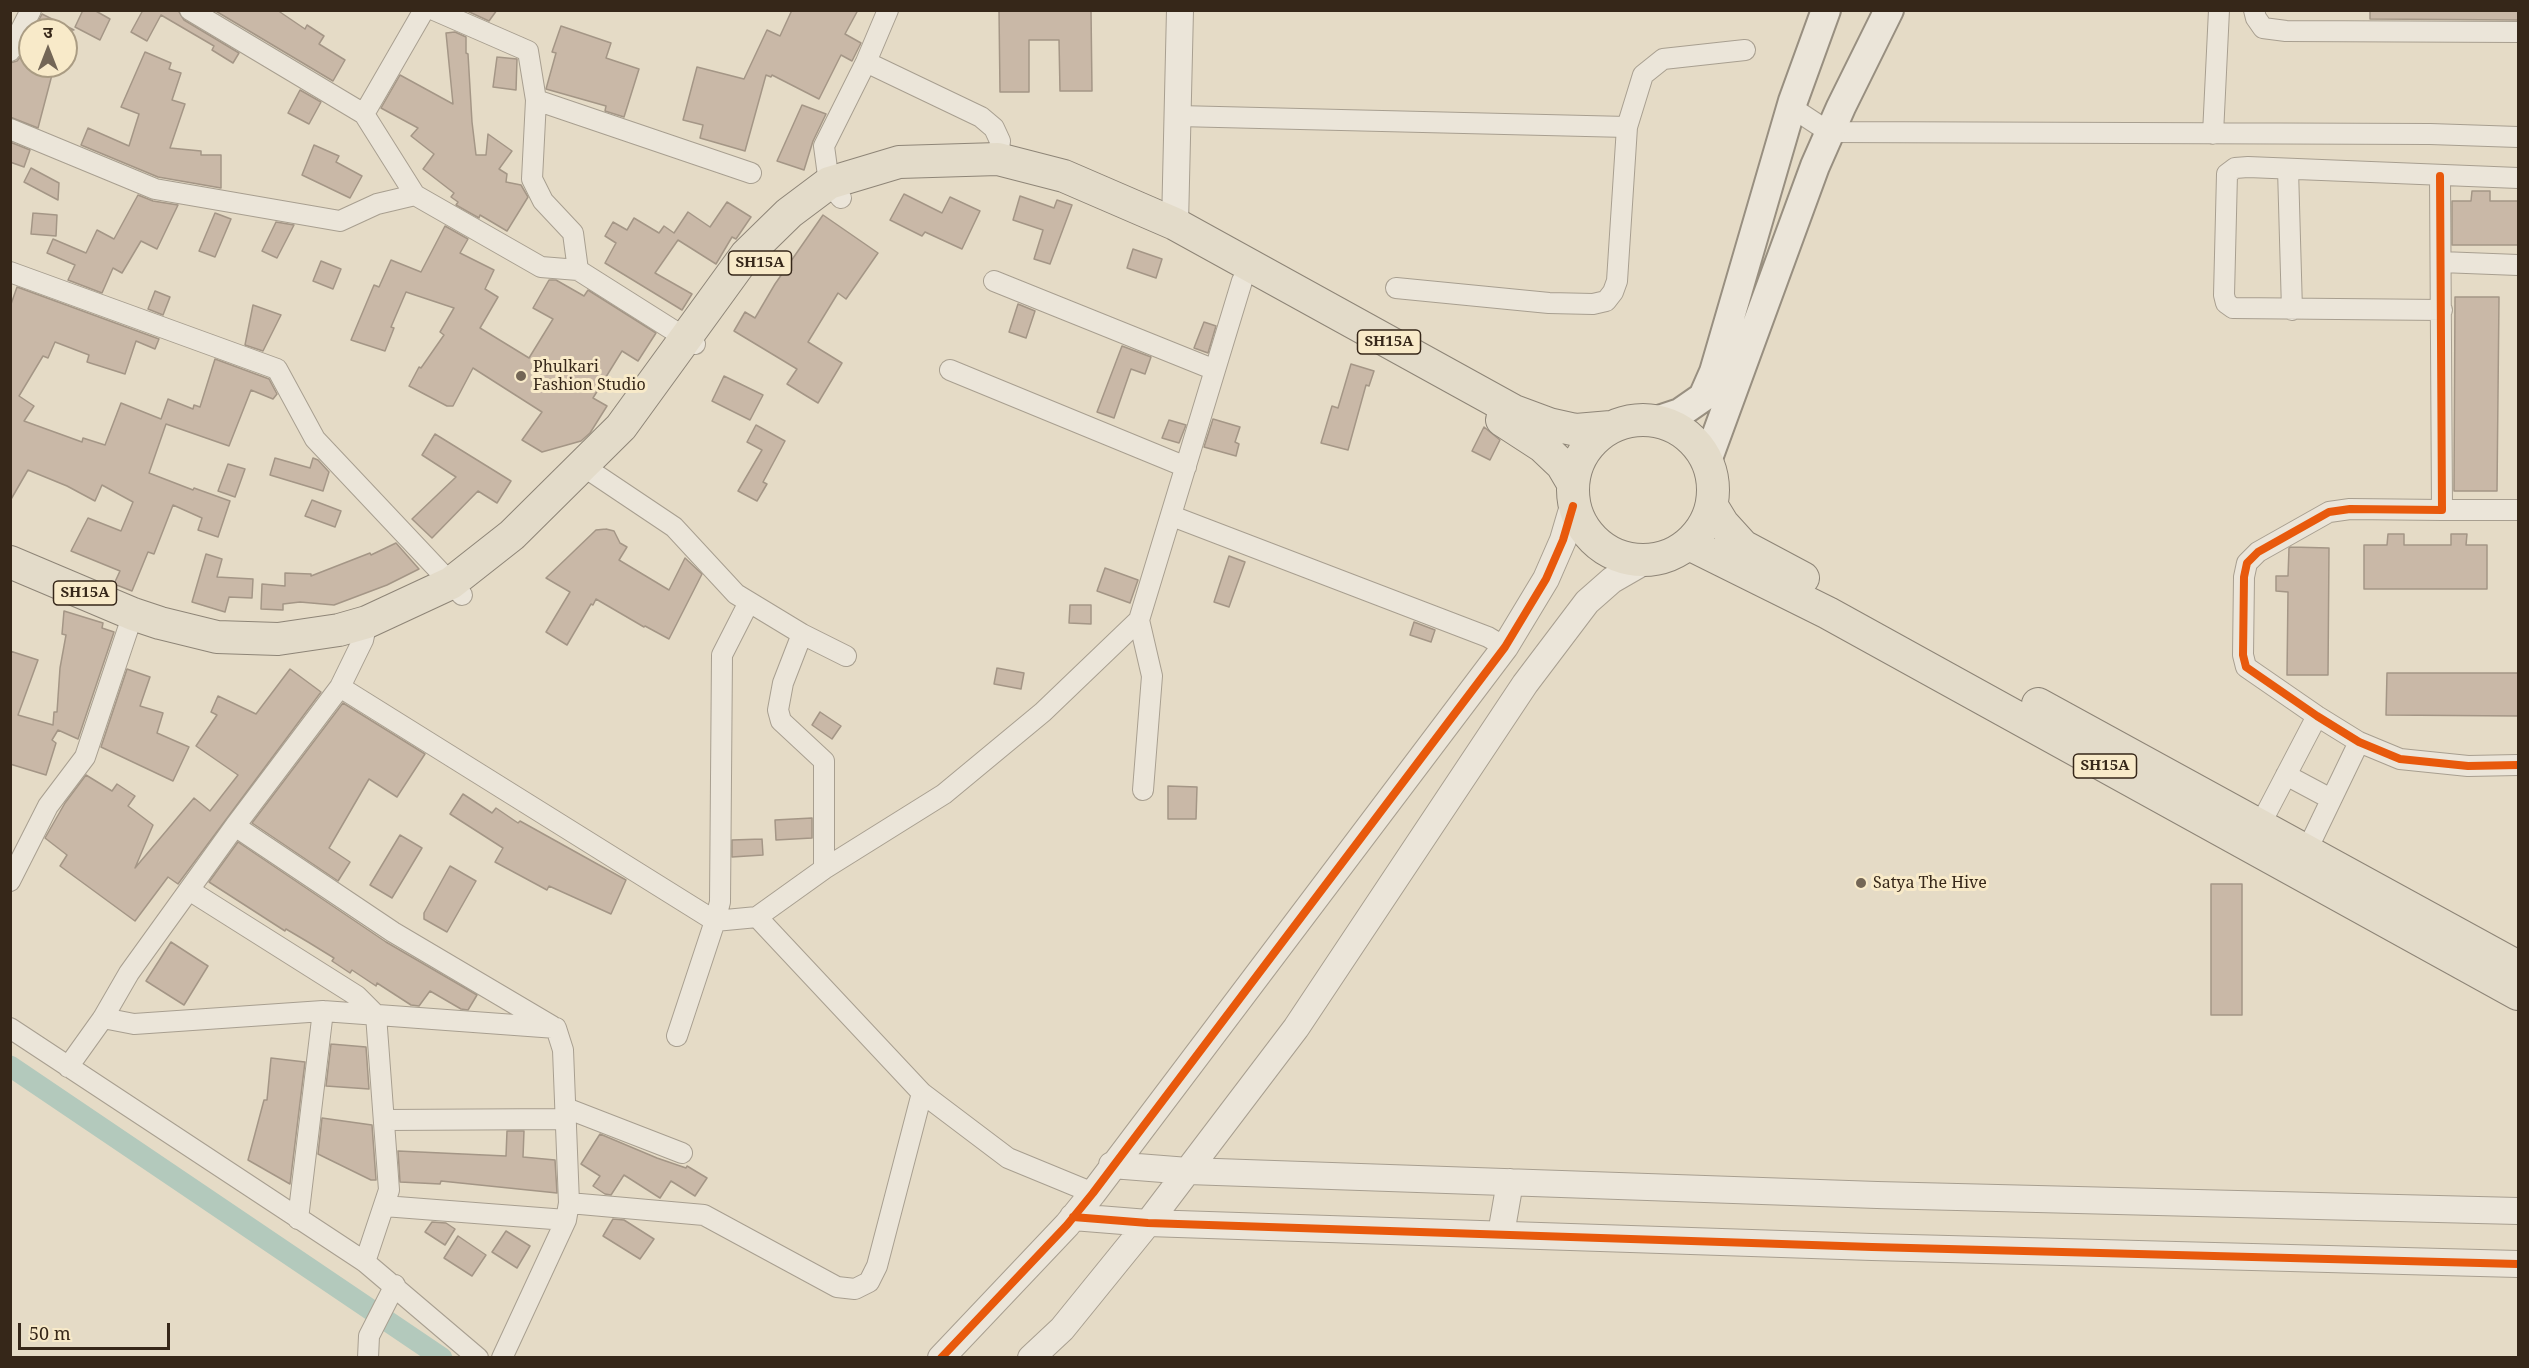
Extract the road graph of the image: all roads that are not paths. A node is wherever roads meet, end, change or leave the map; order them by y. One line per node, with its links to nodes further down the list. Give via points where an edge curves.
1 (30, 10): 13 (street)
2 (190, 10): 17 (street)
3 (424, 10): 17 (street)
4 (434, 10): 15 (street, via 528,51)
5 (1180, 10): 18 (street)
6 (1826, 10): 16 (main road)
7 (1889, 10): 21 (main road)
8 (2219, 10): 22 (street)
9 (2254, 10): 11 (street, via 2263,28 2286,31)
10 (882, 13): 14 (street)
11 (2518, 32)
12 (1745, 50): 19 (street, via 1663,59 1642,75)
13 (10, 51)
14 (866, 62): 24 (street, via 981,117 994,128 1000,141); 29 (street, via 824,146)
15 (536, 100): 26 (street); 34 (street, via 532,179 543,201 573,233)
16 (1791, 107): 21 (street); 45 (main road, via 1714,372 1703,397 1680,413)
17 (364, 114): 30 (street)
18 (1178, 116): 19 (street); 31 (street)
19 (1627, 127): 38 (street, via 1617,281 1606,301 1549,303)
20 (10, 129): 30 (street, via 155,189 340,221 377,204)
21 (1829, 132): 22 (street); 47 (main road)
22 (2213, 134): 23 (street)
23 (2518, 137)
24 (998, 159): 29 (main road, SH15A, via 899,162); 31 (main road, SH15A, via 1064,176)
25 (2288, 169): 27 (street); 39 (street); 39 (street, via 2235,168 2227,174 2224,295 2233,308)
26 (751, 173)
27 (2440, 176): 28 (street); 32 (street)
28 (2518, 178)
29 (835, 190): 37 (main road, SH15A, via 950,170 1017,177 1106,211); 42 (main road, SH15A, via 810,218 778,244)
30 (415, 195): 34 (street, via 541,267)
31 (1175, 224): 41 (main road, SH15A)
32 (2441, 262): 33 (street); 40 (street)
33 (2518, 265)
34 (578, 270): 42 (street)
35 (10, 273): 59 (street, via 278,369 315,439)
36 (994, 281): 44 (street)
37 (1242, 281): 41 (main road, SH15A); 44 (street)
38 (1396, 288)
39 (2292, 310): 40 (street)
40 (2442, 310): 52 (street)
41 (1339, 324): 46 (main road, SH15A, via 1514,411 1576,430); 50 (main road, SH15A, via 1542,446 1562,465)
42 (692, 342): 49 (main road, SH15A, via 629,437)
43 (950, 370): 48 (street)
44 (1215, 370): 48 (street)
45 (1656, 421): 46 (main road, via 1633,420); 47 (main road, via 1695,442)
46 (1611, 427): 50 (main road, via 1593,440 1579,458)
47 (1707, 461): 51 (main road, via 1713,483)
48 (1186, 467): 54 (street)
49 (589, 470): 59 (main road, SH15A, via 525,543); 60 (street, via 674,528 736,594)
50 (1573, 494): 56 (main road, via 1583,528 1600,546 1622,558); 65 (street, via 1563,540 1546,579)
51 (1712, 506): 55 (main road, via 1704,527); 74 (main road, SH15A, via 1743,546)
52 (2442, 510): 53 (street); 68 (street, via 2329,512 2258,552 2247,563 2242,655 2246,667)
53 (2518, 510)
54 (1172, 516): 61 (street); 65 (street, via 1488,637)
55 (1689, 544): 56 (main road, via 1670,556); 84 (main road, SH15A, via 1828,613)
56 (1646, 561): 97 (street, via 1612,580 1587,602 1525,684 1296,1028)
57 (10, 562): 62 (main road, SH15A)
58 (10, 578): 62 (main road, SH15A)
59 (457, 589): 63 (main road, SH15A, via 422,617)
60 (749, 602): 64 (street); 82 (street, via 723,655 720,902)
61 (1139, 620): 72 (street, via 1152,676); 78 (street, via 1043,712 944,794)
62 (131, 621): 63 (main road, SH15A, via 244,639); 76 (street, via 85,757)
63 (365, 631): 67 (street)
64 (802, 634): 66 (street); 78 (street, via 783,683 778,710 782,721 824,760)
65 (1505, 647): 96 (street)
66 (846, 656)
67 (340, 687): 75 (street); 82 (street)
68 (2317, 716): 69 (street); 71 (street)
69 (2359, 742): 70 (street, via 2400,759 2468,766); 73 (street)
70 (2518, 765)
71 (2286, 775): 73 (street); 74 (street)
72 (1143, 790)
73 (2331, 799): 77 (street)
74 (2260, 825): 77 (main road, SH15A)
75 (235, 826): 80 (street); 89 (street, via 393,932)
76 (17, 849): 79 (street)
77 (2307, 850): 83 (main road, SH15A)
78 (824, 869): 81 (street)
79 (10, 881)
80 (189, 890): 86 (street, via 357,996); 87 (street, via 129,973)
81 (758, 917): 82 (street); 92 (street)
82 (715, 921): 90 (street)
83 (2518, 967)
84 (2518, 994)
85 (323, 1011): 86 (street); 87 (street, via 134,1024); 104 (street)
86 (376, 1015): 89 (street); 94 (street)
87 (103, 1018): 91 (street)
88 (10, 1028): 91 (street)
89 (556, 1028): 93 (street, via 563,1050)
90 (677, 1036)
91 (68, 1067): 104 (street)
92 (922, 1093): 99 (street, via 1008,1158); 102 (street, via 877,1266 869,1282 855,1289 837,1287 704,1215)
93 (566, 1113): 94 (street); 95 (street); 102 (street)
94 (385, 1120): 100 (street, via 389,1190)
95 (682, 1152)
96 (1112, 1165): 97 (street); 99 (street)
97 (1188, 1171): 98 (street); 105 (street)
98 (1510, 1182): 101 (street, via 1877,1196); 106 (street)
99 (1093, 1193): 103 (street)
100 (384, 1206): 102 (street); 107 (street)
101 (2518, 1211)
102 (567, 1212): 112 (street)
103 (1073, 1217): 105 (street); 113 (street)
104 (298, 1219): 107 (street)
105 (1148, 1223): 106 (street); 114 (street, via 1062,1329)
106 (1501, 1234): 108 (street)
107 (365, 1262): 109 (street)
108 (2518, 1264)
109 (395, 1285): 110 (street, via 369,1336); 111 (street)
110 (368, 1358)
111 (478, 1358)
112 (502, 1358)
113 (941, 1358)
114 (1031, 1358)

